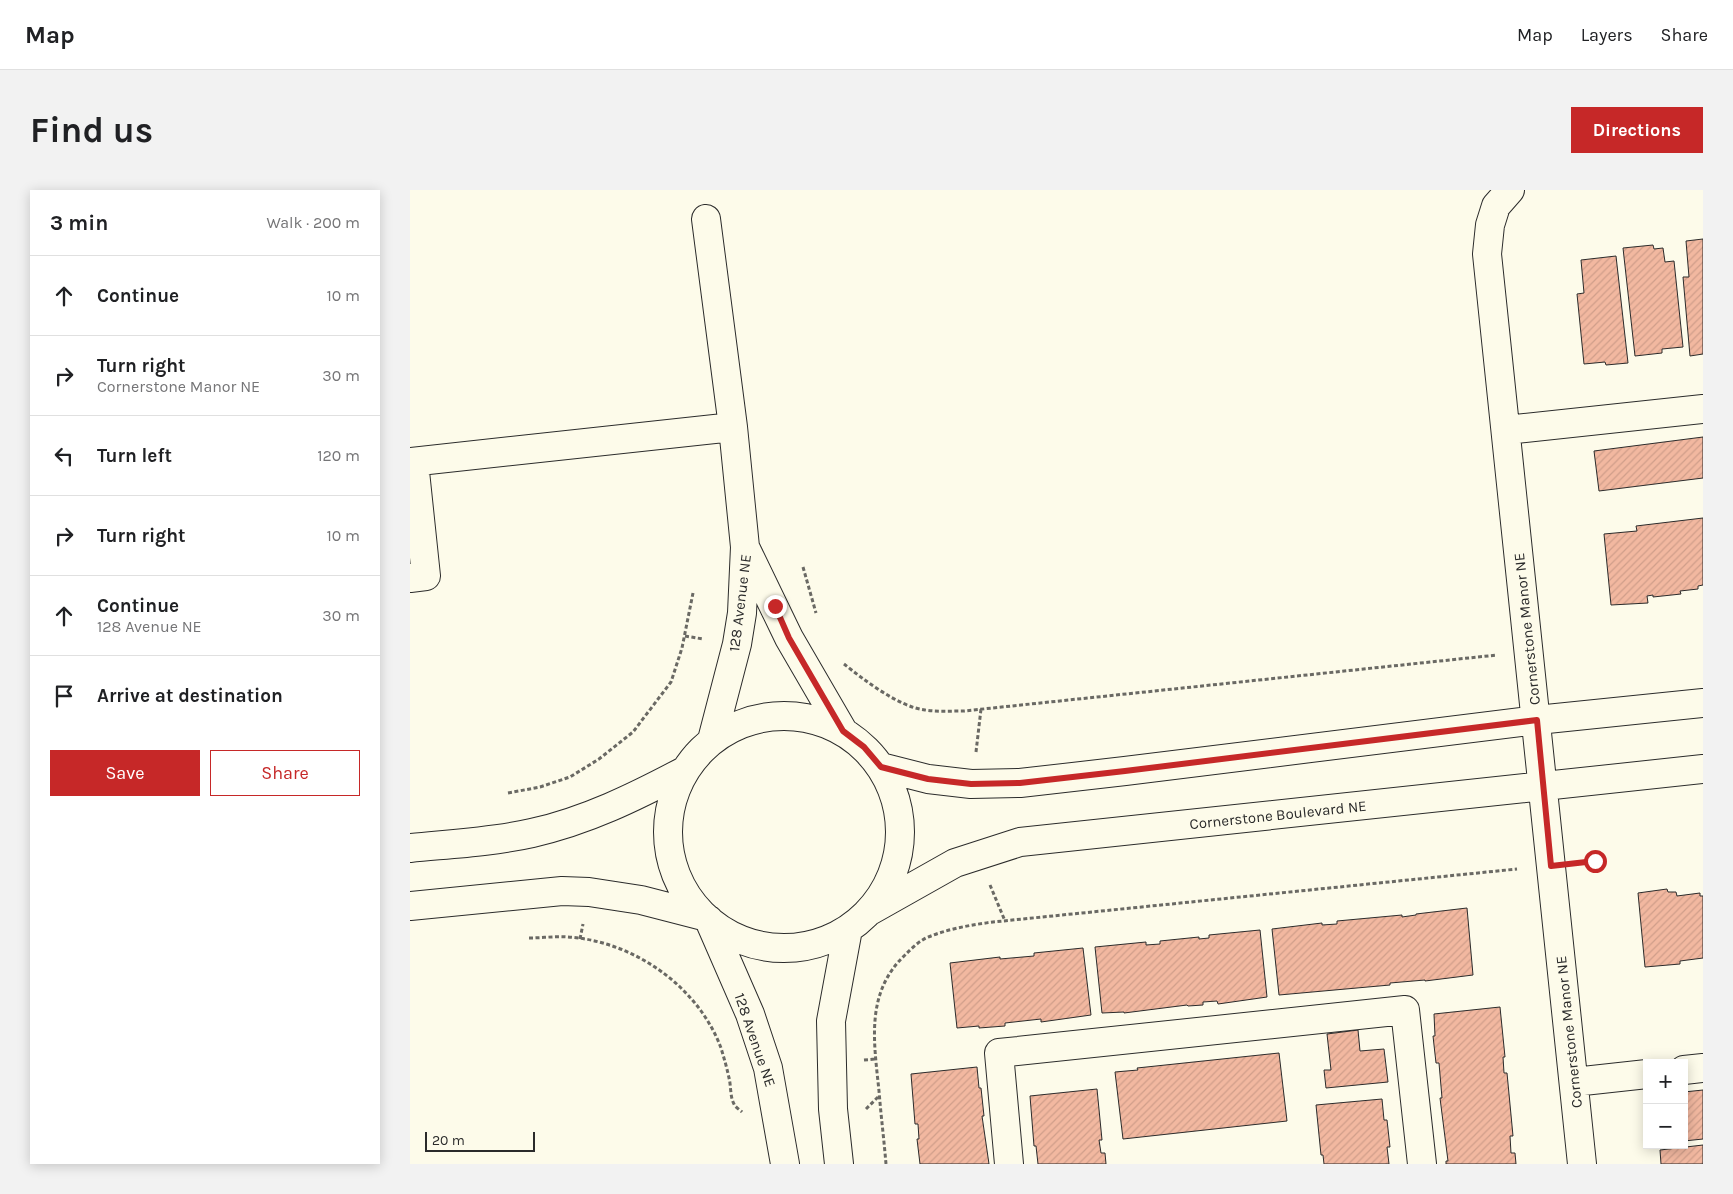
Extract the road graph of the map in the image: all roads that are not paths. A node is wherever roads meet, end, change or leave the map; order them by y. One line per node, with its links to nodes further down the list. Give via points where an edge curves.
1 (1510, 190): 5 (street, Cornerstone Manor NE, via 1496,206 1487,254)
2 (706, 220): 4 (street)
3 (1703, 409): 5 (street)
4 (733, 427): 6 (street); 7 (street)
5 (1506, 430): 10 (street, Cornerstone Manor NE)
6 (412, 462): 8 (street, via 426,576)
7 (745, 547): 11 (street, 128 Avenue NE, via 789,638); 12 (street, 128 Avenue NE, via 737,644)
8 (410, 578)
9 (1703, 703): 10 (street)
10 (1537, 720): 13 (street, via 1020,783 971,784 928,779); 16 (street, Cornerstone Manor NE)
11 (843, 731): 12 (street, via 794,715 768,716 743,722); 13 (street, via 864,747)
12 (712, 740): 15 (street)
13 (881, 767): 20 (street, via 893,791 899,816 899,842 895,868 884,892)
14 (1703, 770): 16 (street, Cornerstone Boulevard NE)
15 (684, 771): 17 (street, via 579,820 531,833); 19 (street, via 673,795 667,821 668,847 686,896)
16 (1543, 786): 20 (street, Cornerstone Boulevard NE, via 1020,842 954,863); 24 (street, Cornerstone Manor NE)
17 (410, 848)
18 (410, 906): 19 (street, via 562,891 589,892 641,900)
19 (706, 918): 20 (street, Cornerstone Boulevard NE, via 723,932 747,943 773,948 799,947 824,941); 25 (street, 128 Avenue NE, via 750,1014 768,1068)
20 (858, 921): 26 (street, via 831,1021 833,1109)
21 (1703, 1068): 22 (street)
22 (1688, 1070)
23 (1643, 1074): 24 (street)
24 (1574, 1082): 29 (street, Cornerstone Manor NE)
25 (785, 1164)
26 (839, 1164)
27 (1010, 1164): 28 (street, via 998,1054 1406,1010)
28 (1422, 1164)
29 (1582, 1164)

